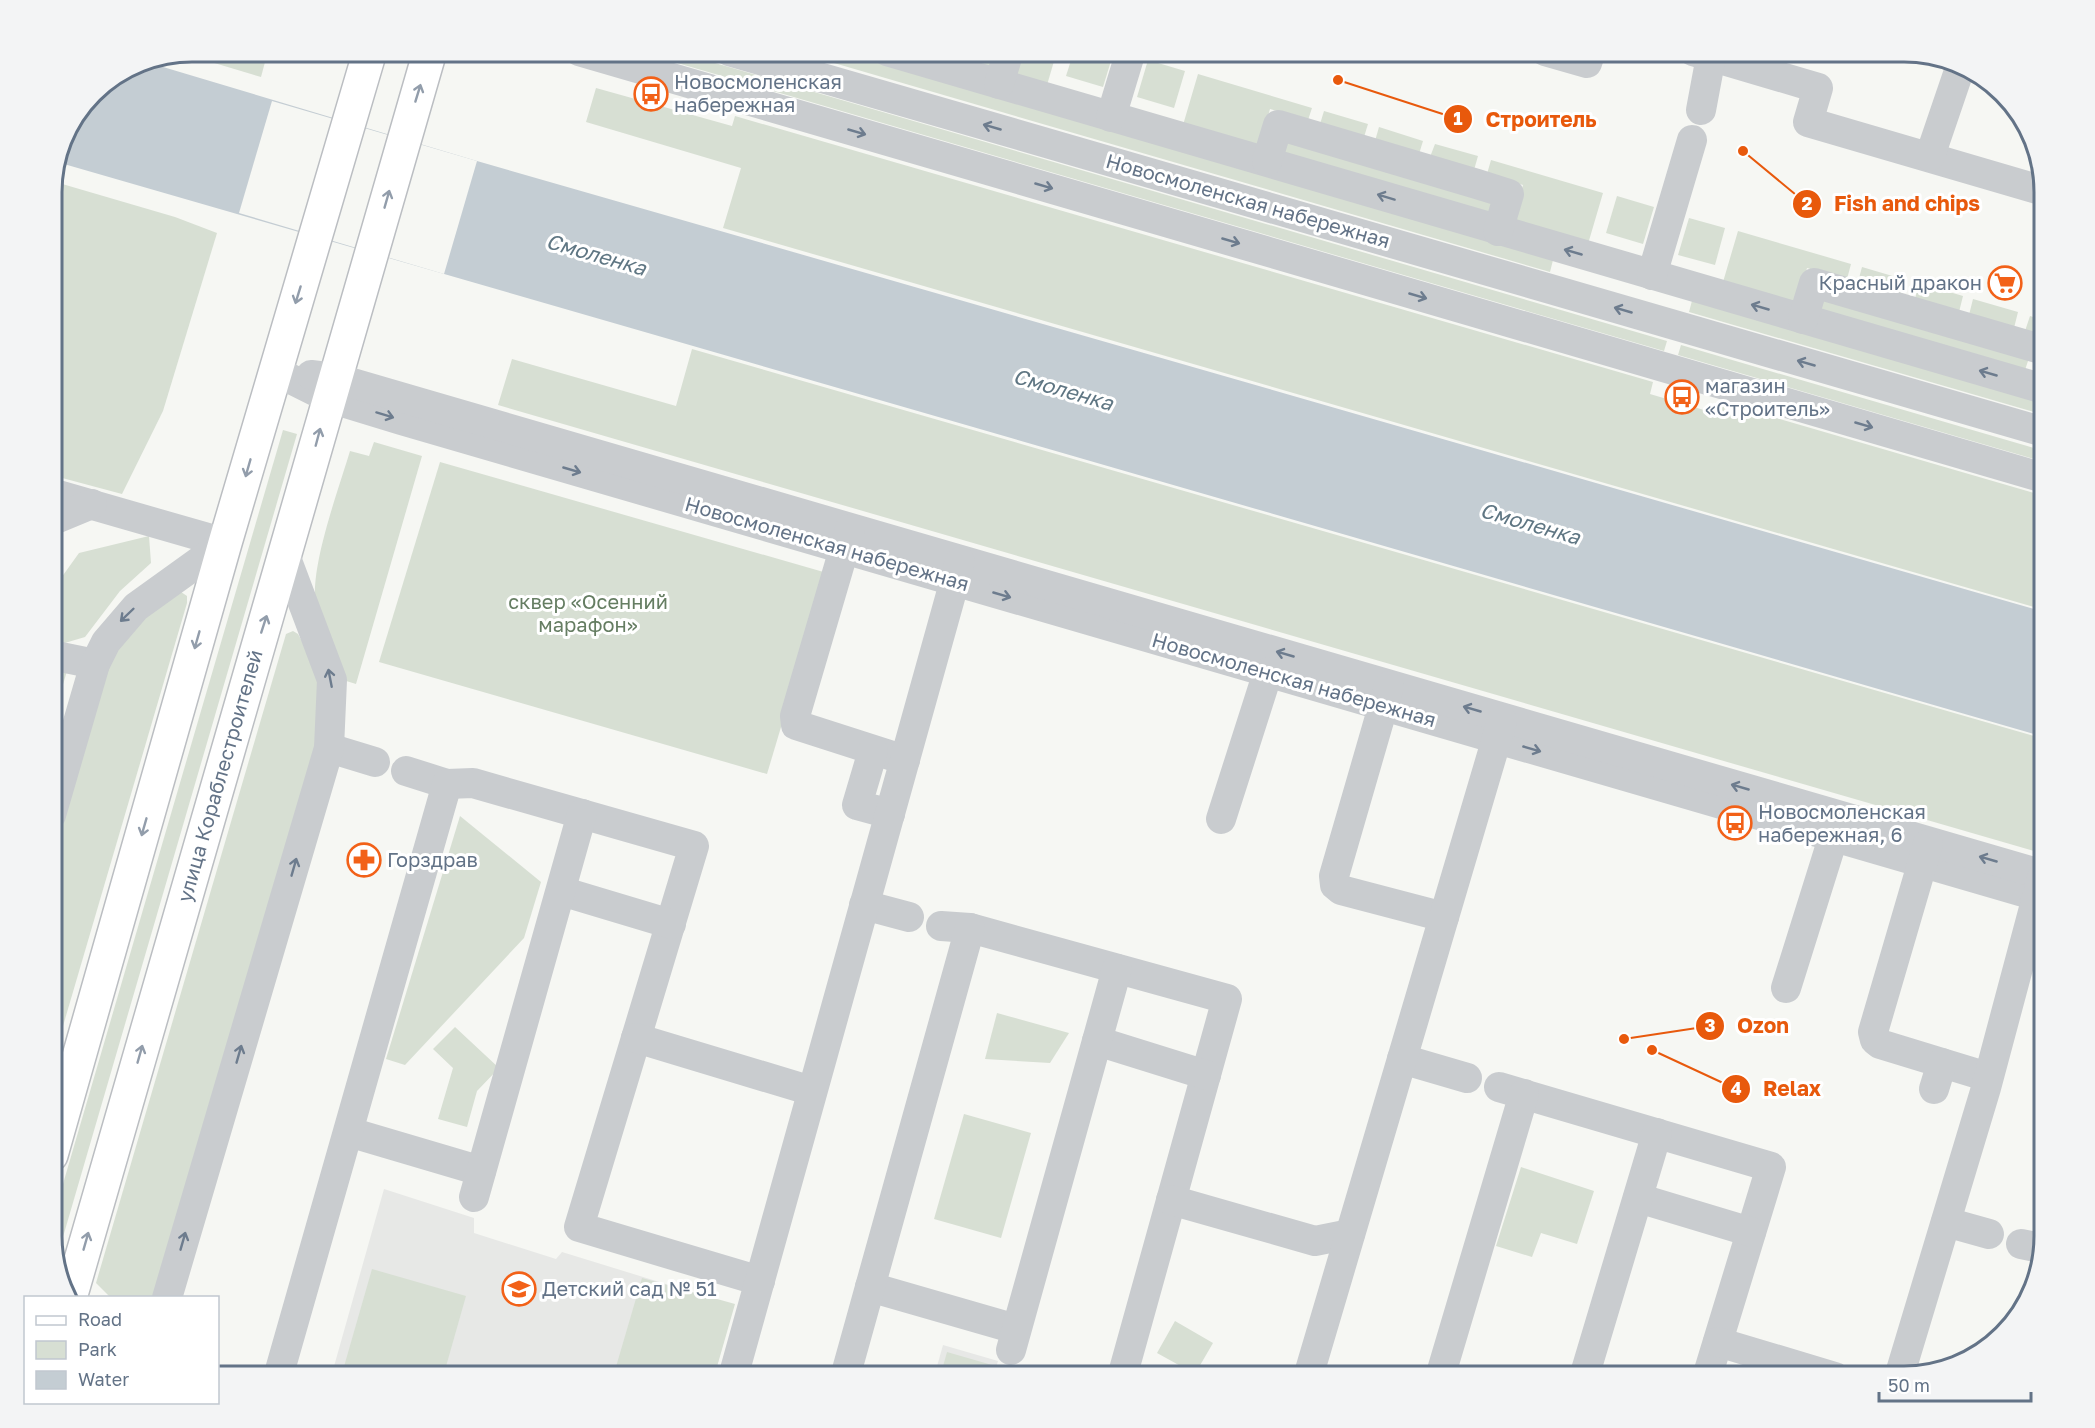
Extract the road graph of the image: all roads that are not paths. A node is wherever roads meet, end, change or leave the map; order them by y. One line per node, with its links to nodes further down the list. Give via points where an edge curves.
1 (367, 62): 20 (main road, one-way to 20)
2 (427, 62): 22 (main road, улица Кораблестроителей, one-way to 2)
3 (617, 62): 24 (street, one-way to 24)
4 (767, 62): 23 (street, Новосмоленская набережная, one-way to 4)
5 (924, 62): 11 (street)
6 (1006, 62): 11 (street)
7 (1128, 62): 13 (street)
8 (1704, 62): 12 (street)
9 (1734, 62): 15 (street, via 1818,88 1808,122)
10 (1958, 74): 15 (street)
11 (999, 84): 13 (street)
12 (1701, 110)
13 (1111, 117): 17 (street, one-way to 13)
14 (1692, 140): 17 (street)
15 (1930, 156): 16 (street)
16 (2034, 188)
17 (1652, 275): 18 (street, one-way to 17)
18 (1803, 319): 19 (street, via 1814,283); 21 (street, one-way to 18)
19 (2034, 347)
20 (275, 371): 22 (street, Новосмоленская набережная); 29 (main road, one-way to 29)
21 (2034, 386)
22 (332, 388): 28 (street, Новосмоленская набережная); 30 (main road, улица Кораблестроителей, one-way to 22)
23 (2034, 429)
24 (2034, 475)
25 (62, 496): 26 (street)
26 (92, 504): 27 (street); 29 (street)
27 (62, 516)
28 (847, 538): 31 (street, Новосмоленская набережная); 38 (street, via 795,716 796,725)
29 (225, 543): 33 (street, one-way to 33, via 136,607 106,642); 67 (main road, one-way to 67)
30 (286, 558): 37 (street, one-way to 30, via 332,680); 78 (main road, улица Кораблестроителей, one-way to 30, via 262,629)
31 (958, 571): 34 (street, Новосмоленская набережная, one-way to 34); 35 (street, Новосмоленская набережная, one-way to 31); 39 (street)
32 (62, 657): 33 (street)
33 (94, 664): 42 (street)
34 (1268, 672): 35 (street, Новосмоленская набережная); 46 (street)
35 (1386, 695): 36 (street, Новосмоленская набережная); 54 (street, via 1334,876 1335,885 1341,890)
36 (1500, 728): 47 (street, Новосмоленская набережная); 54 (street)
37 (329, 748): 40 (street); 79 (street, one-way to 37)
38 (873, 751): 39 (street); 45 (street, via 857,805)
39 (905, 760): 45 (street)
40 (375, 762)
41 (406, 771): 43 (street)
42 (62, 776)
43 (447, 784): 44 (street, via 473,783); 68 (street)
44 (582, 814): 50 (street); 55 (street, via 694,846)
45 (890, 814): 51 (street)
46 (1221, 819)
47 (1836, 826): 48 (street, Новосмоленская набережная); 59 (street)
48 (1926, 852): 49 (street, Новосмоленская набережная); 64 (street, via 1873,1032 1875,1040 1938,1076)
49 (2034, 884)
50 (561, 891): 55 (street); 68 (street, via 477,1184)
51 (864, 905): 53 (street); 66 (street)
52 (2034, 914): 64 (street)
53 (909, 917)
54 (1444, 917): 62 (street)
55 (671, 924): 60 (street)
56 (941, 926): 57 (street)
57 (970, 928): 58 (street); 77 (street)
58 (1117, 969): 61 (street); 63 (street, via 1227,999)
59 (1786, 988)
60 (636, 1038): 66 (street); 76 (street, via 579,1227)
61 (1097, 1041): 63 (street); 77 (street, via 1014,1340)
62 (1402, 1059): 65 (street); 74 (street)
63 (1206, 1075): 71 (street)
64 (1988, 1077): 72 (street)
65 (1467, 1078)
66 (812, 1091): 76 (street)
67 (62, 1116)
68 (349, 1132): 81 (street)
69 (1657, 1133): 70 (street); 73 (street, via 1771,1167); 86 (street, via 1511,1090)
70 (1638, 1198): 73 (street); 87 (street)
71 (1171, 1200): 74 (street, via 1315,1241); 84 (street)
72 (1946, 1222): 75 (street); 90 (street)
73 (1751, 1232): 80 (street)
74 (1350, 1234): 85 (street)
75 (1989, 1234)
76 (760, 1281): 82 (street)
77 (870, 1287): 83 (street)
78 (73, 1289)
79 (168, 1296)
80 (1729, 1326): 88 (street); 89 (street)
81 (281, 1366)
82 (736, 1366)
83 (848, 1366)
84 (1125, 1366)
85 (1311, 1366)
86 (1443, 1366)
87 (1587, 1366)
88 (1712, 1366)
89 (1812, 1366)
90 (1902, 1366)

